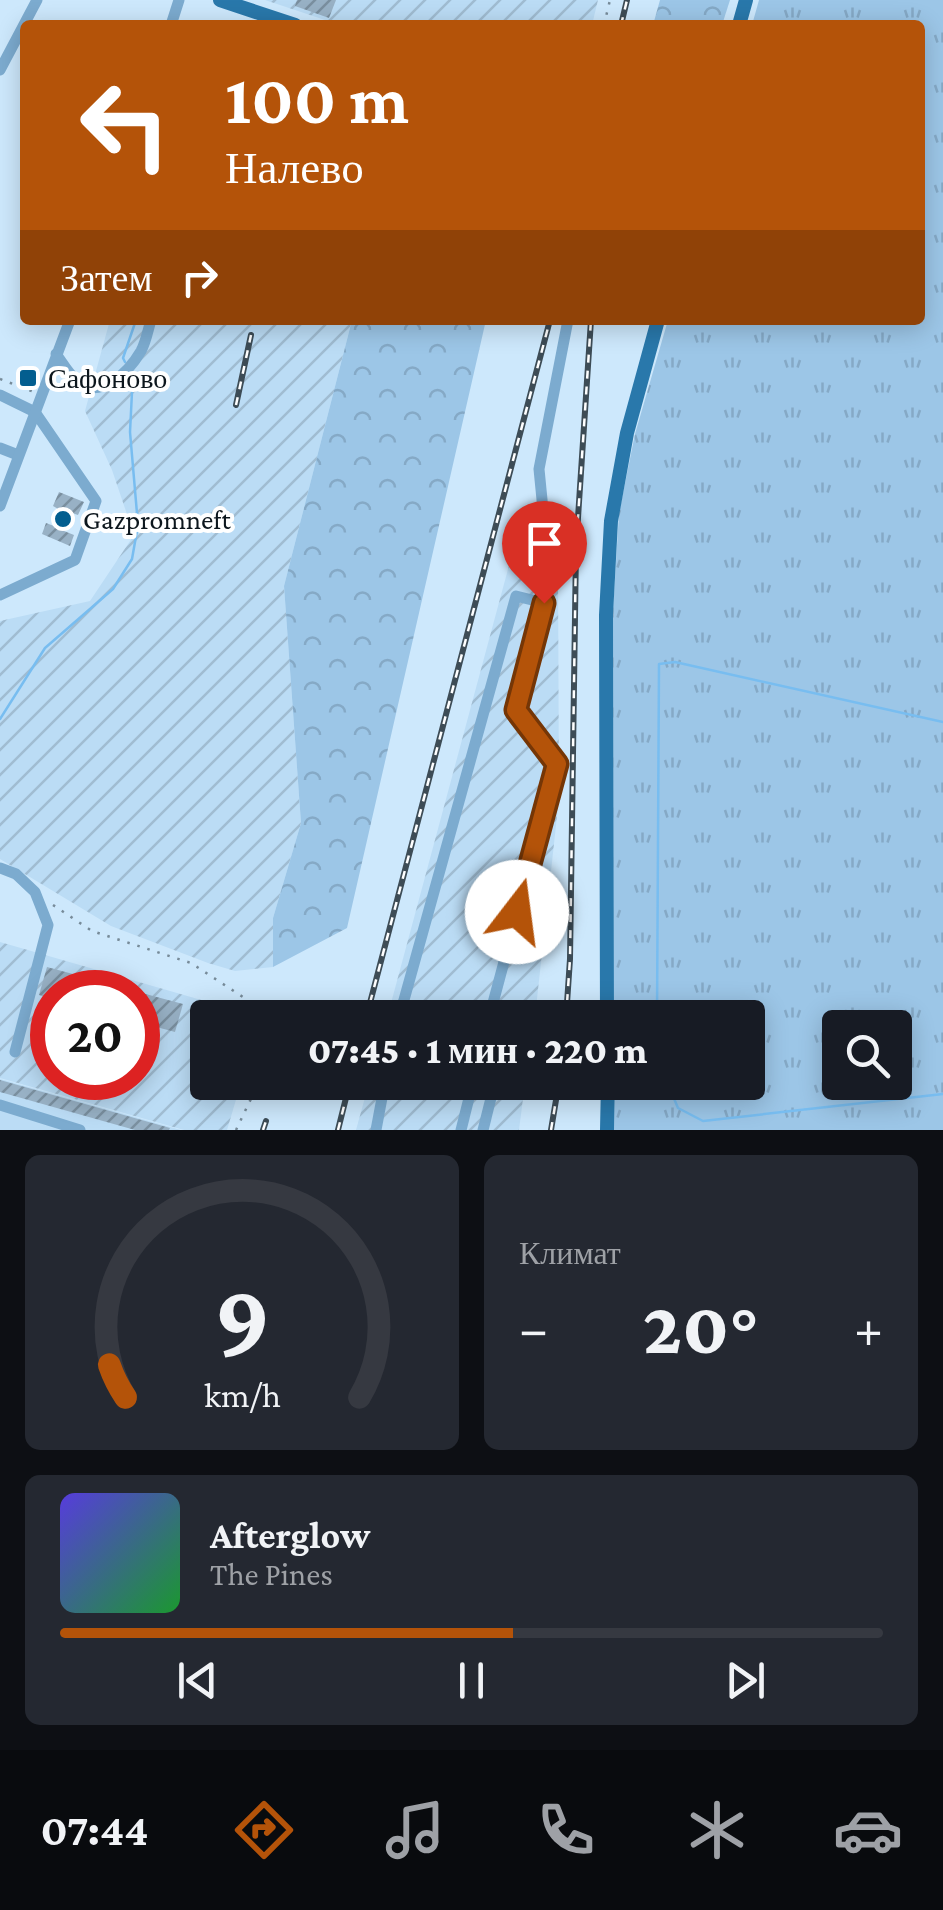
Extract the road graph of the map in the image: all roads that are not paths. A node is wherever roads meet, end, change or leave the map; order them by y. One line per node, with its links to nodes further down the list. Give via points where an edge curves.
1 (220, 0): 2 (main road)
2 (280, 20)
3 (20, 32): 4 (street)
4 (0, 70)
5 (68, 325): 9 (street)
6 (150, 325): 9 (street, via 141,351 100,388 72,378)
7 (567, 325): 15 (street, via 539,469 545,530)
8 (657, 325): 20 (main road, via 610,522)
9 (56, 354): 11 (street)
10 (0, 395): 11 (street)
11 (34, 412): 13 (street); 16 (street, via 96,501 75,560)
12 (0, 448): 13 (street)
13 (18, 454): 14 (street)
14 (0, 506)
15 (540, 566)
16 (0, 595)
17 (0, 868): 21 (street, via 35,892 48,925)
18 (404, 1000): 19 (street, via 516,596 544,603 516,710 557,764)
19 (494, 1000)
20 (608, 1000)
21 (14, 1052)
22 (382, 1100): 28 (street)
23 (468, 1100): 29 (street)
24 (491, 1100): 30 (street)
25 (608, 1100): 31 (main road)
26 (0, 1104): 27 (street)
27 (80, 1130)
28 (376, 1130)
29 (461, 1130)
30 (483, 1130)
31 (607, 1130)

